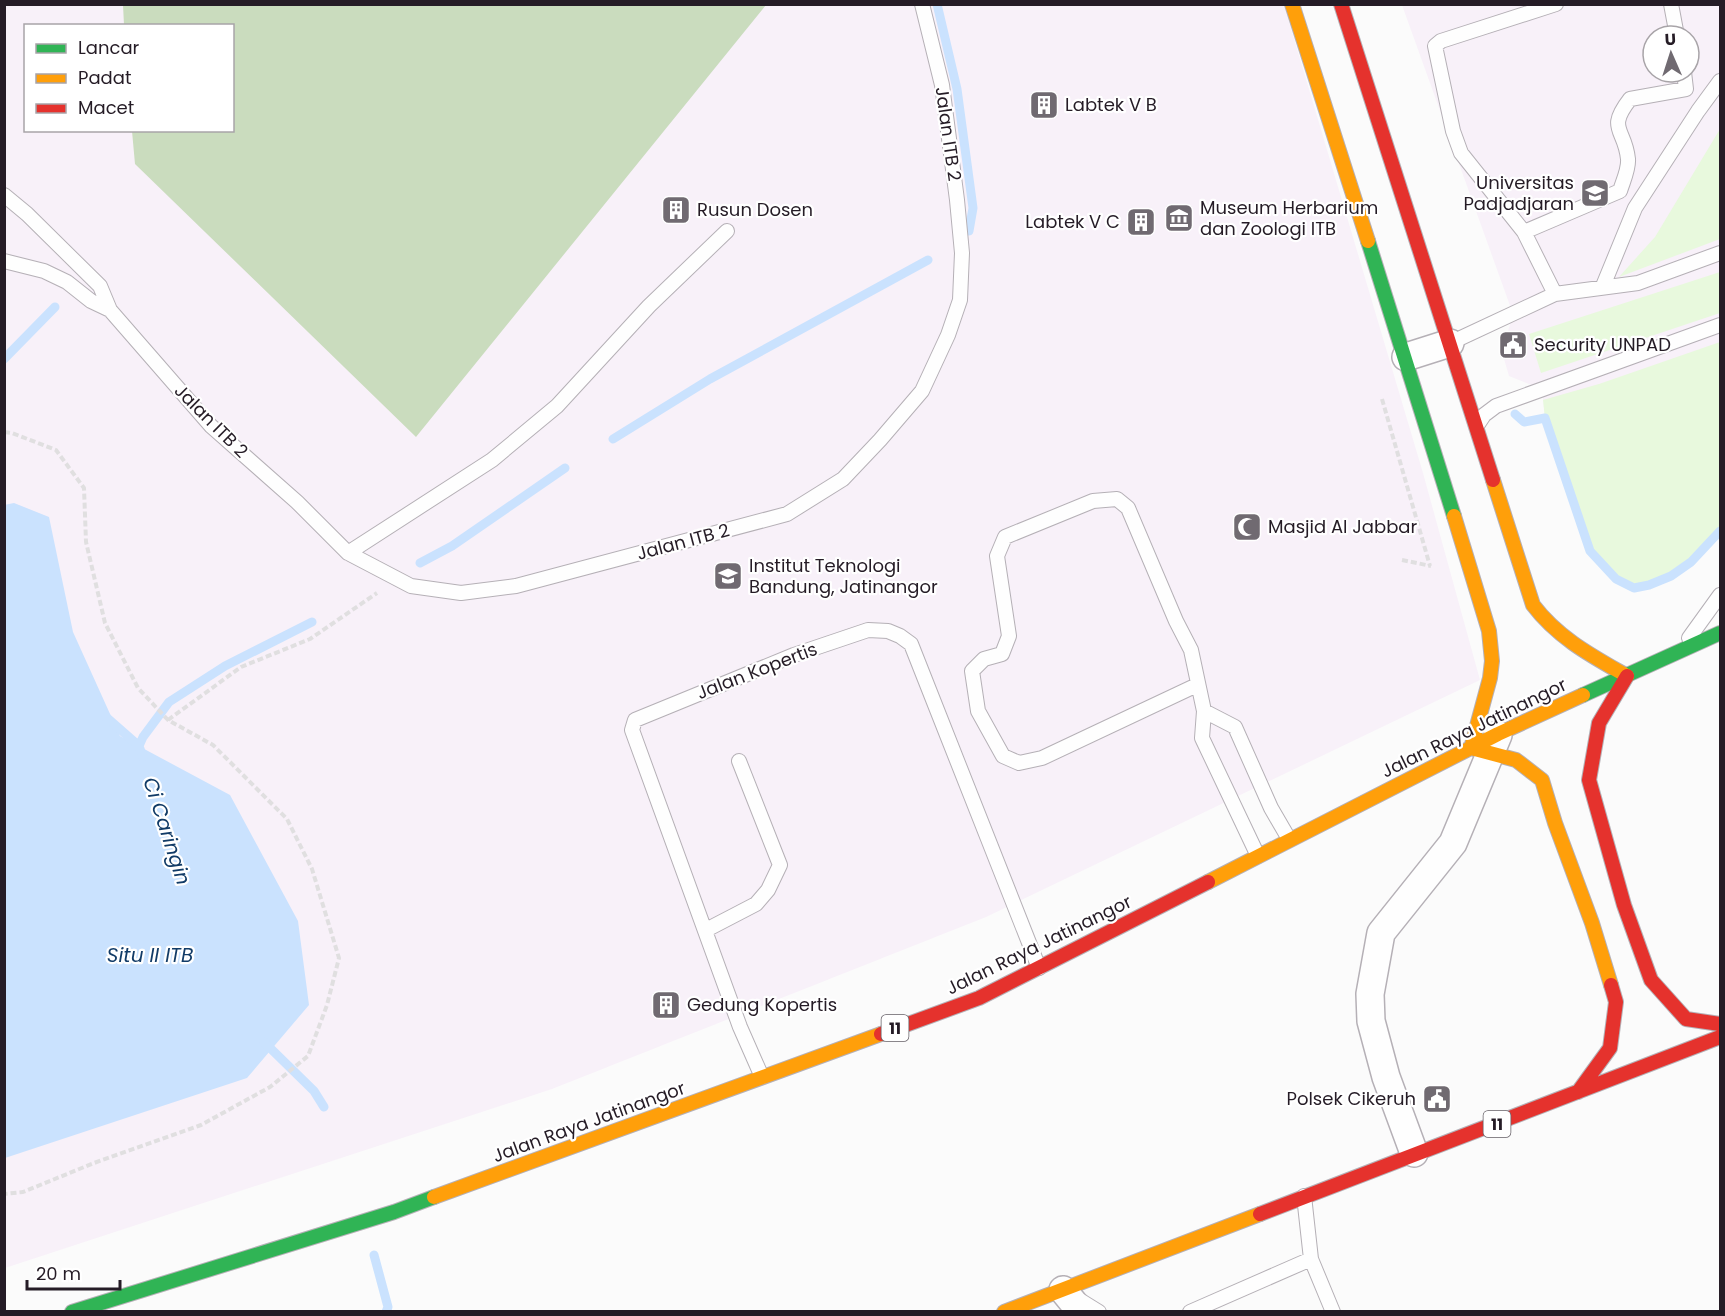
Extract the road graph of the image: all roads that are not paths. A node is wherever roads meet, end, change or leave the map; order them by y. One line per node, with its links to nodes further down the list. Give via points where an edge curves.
1 (922, 4): 21 (lane, Jalan ITB 2, via 942,84 957,200 962,253 960,300 922,391 843,479 787,514 516,586 461,593 411,586)
2 (1292, 4): 19 (main road)
3 (1341, 4): 18 (main road)
4 (1556, 4): 11 (lane, via 1435,46 1461,153)
5 (1671, 4): 6 (lane)
6 (1675, 24)
7 (1720, 81): 14 (lane, via 1635,208)
8 (1685, 84): 11 (lane, via 1686,89 1630,99 1620,112 1617,124 1628,162 1620,191)
9 (4, 195): 16 (lane, Jalan ITB 2, via 100,286)
10 (727, 231): 21 (lane, via 649,306 557,406 492,460)
11 (1524, 232): 15 (lane)
12 (1720, 253): 14 (lane, via 1638,283)
13 (4, 261): 16 (lane, Jalan ITB 2, via 44,271)
14 (1603, 286): 15 (lane)
15 (1555, 294): 18 (lane)
16 (110, 310): 21 (lane, Jalan ITB 2, via 211,426)
17 (1720, 326): 20 (lane, via 1496,406 1479,420)
18 (1450, 343): 19 (street); 20 (main road)
19 (1406, 357): 28 (main road, via 1489,631 1492,661)
20 (1477, 429): 25 (main road, via 1533,604 1543,620 1578,649)
21 (348, 553)
22 (1720, 595): 24 (lane)
23 (1720, 633): 24 (main road, Jalan Raya Jatinangor / 11)
24 (1679, 652): 25 (main road, Jalan Raya Jatinangor / 11)
25 (1627, 676): 28 (main road, Jalan Raya Jatinangor / 11); 34 (main road, via 1599,723 1589,780 1624,905 1651,980 1686,1018)
26 (1197, 685): 26 (lane, via 1191,650 1128,508 1117,499 1093,501 1005,537 997,556 1008,636 1002,654 984,659 972,671 978,711 1003,756 1019,764 1042,758); 27 (lane)
27 (1204, 711): 30 (lane, via 1235,727); 31 (lane, via 1202,738)
28 (1486, 745): 30 (main road, Jalan Raya Jatinangor / 11); 37 (main road, via 1516,760 1542,780 1616,1002 1610,1048); 38 (street, via 1453,843 1381,933 1370,994 1371,1021 1386,1077)
29 (739, 760): 32 (lane, via 780,865 756,904)
30 (1289, 839): 31 (main road, Jalan Raya Jatinangor / 11)
31 (1258, 856): 33 (main road, Jalan Raya Jatinangor / 11)
32 (706, 930): 33 (lane, Jalan Kopertis, via 635,742 635,720 794,655 868,630 888,631 911,644); 36 (lane, Jalan Kopertis)
33 (1039, 968): 36 (main road, Jalan Raya Jatinangor / 11, via 979,998)
34 (1720, 1024)
35 (1720, 1037): 37 (main road, 11)
36 (762, 1077): 42 (main road, Jalan Raya Jatinangor / 11, via 394,1212)
37 (1578, 1092): 38 (main road, 11)
38 (1414, 1153): 39 (main road, 11)
39 (1304, 1196): 40 (lane); 41 (main road, 11)
40 (1311, 1259): 46 (lane); 47 (lane)
41 (1063, 1290): 43 (main road, 11); 44 (street); 45 (lane)
42 (72, 1311)
43 (1004, 1311)
44 (1081, 1311)
45 (1099, 1311)
46 (1190, 1311)
47 (1333, 1311)

